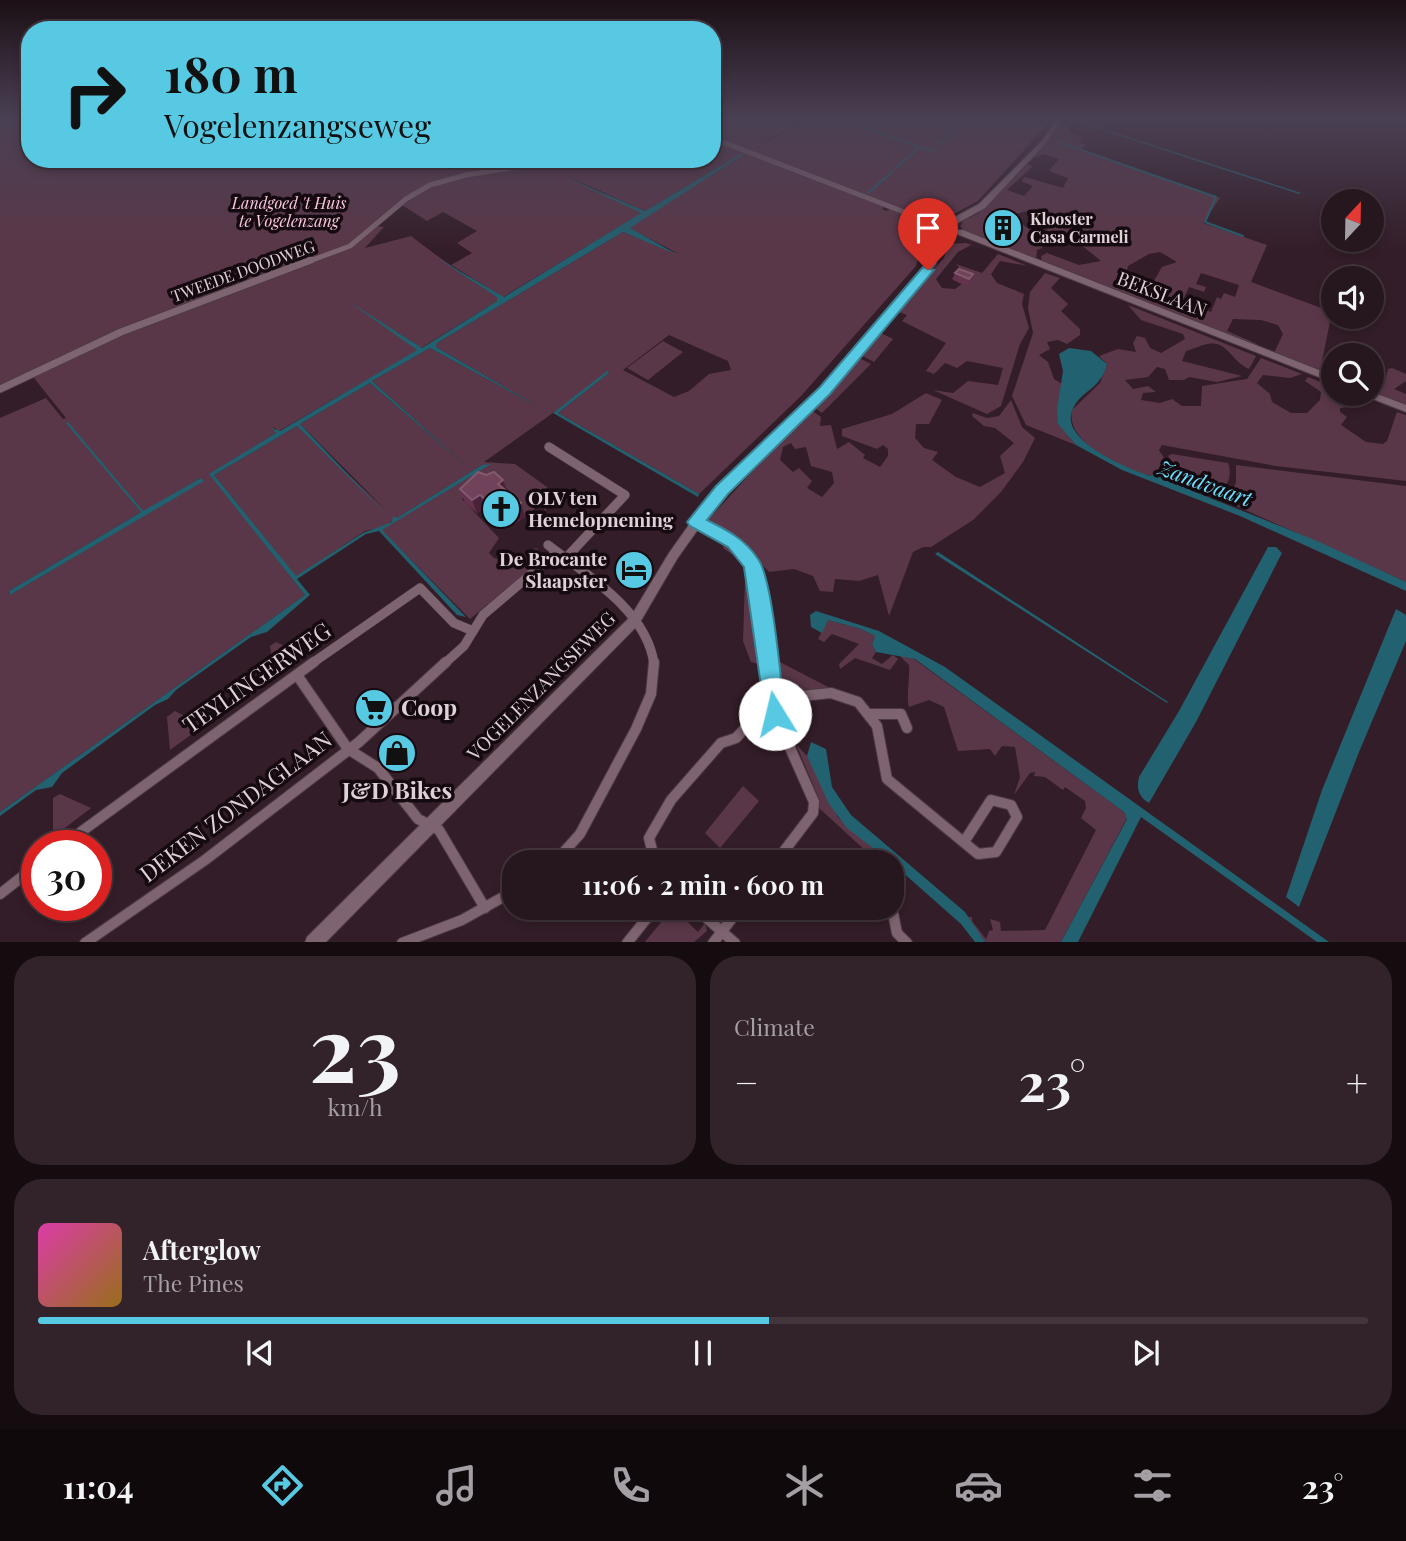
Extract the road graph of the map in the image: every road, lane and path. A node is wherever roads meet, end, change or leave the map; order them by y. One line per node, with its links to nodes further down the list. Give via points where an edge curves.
1 (773, 163): 5 (street)
2 (1025, 163): 4 (main road, via 982,206 963,217)
3 (512, 168): 7 (street, TWEEDE DOODWEG, via 430,185 350,246 121,332)
4 (956, 230): 5 (main road); 5 (main road); 6 (main road, BEKSLAAN)
5 (941, 232): 11 (main road, VOGELENZANGSEWEG, via 928,270 839,375 722,490)
6 (1321, 375)
7 (0, 389)
8 (1384, 400): 9 (main road)
9 (1406, 409)
10 (549, 447): 13 (street, DEKEN ZONDAGLAAN, via 625,495)
11 (696, 522): 14 (main road, VOGELENZANGSEWEG); 17 (street, via 734,542 752,564)
12 (548, 545): 13 (street)
13 (561, 556): 14 (street); 15 (street, DEKEN ZONDAGLAAN, via 483,615)
14 (635, 620): 21 (main road, VOGELENZANGSEWEG); 24 (street, via 653,652 654,681 593,810)
15 (473, 631): 16 (street, TEYLINGERWEG, via 454,623 420,588); 20 (street, DEKEN ZONDAGLAAN, via 439,670)
16 (297, 675): 20 (street); 22 (street, TEYLINGERWEG)
17 (772, 699): 18 (street, via 838,692); 25 (street, via 736,738 721,743 665,807 649,838); 26 (street, via 814,802 813,813)
18 (869, 714): 19 (street, via 901,714); 23 (street, via 877,726 888,780)
19 (907, 728)
20 (348, 749): 21 (street, via 378,768 418,819); 37 (street, DEKEN ZONDAGLAAN, via 205,860)
21 (430, 825): 30 (street, via 439,830); 38 (main road, VOGELENZANGSEWEG)
22 (84, 830)
23 (964, 842): 23 (street, via 978,854 996,852 1017,817 1013,805 1007,800 991,800)
24 (568, 850)
25 (652, 850)
26 (785, 850)
27 (21, 878): 28 (street)
28 (0, 894)
29 (502, 898): 30 (street)
30 (485, 908): 39 (street)
31 (645, 920): 40 (street)
32 (707, 920): 35 (street)
33 (731, 920): 35 (street)
34 (893, 920): 36 (street)
35 (724, 930): 41 (street); 42 (street)
36 (894, 938)
37 (86, 942)
38 (314, 942)
39 (405, 942)
40 (627, 942)
41 (714, 942)
42 (734, 942)

